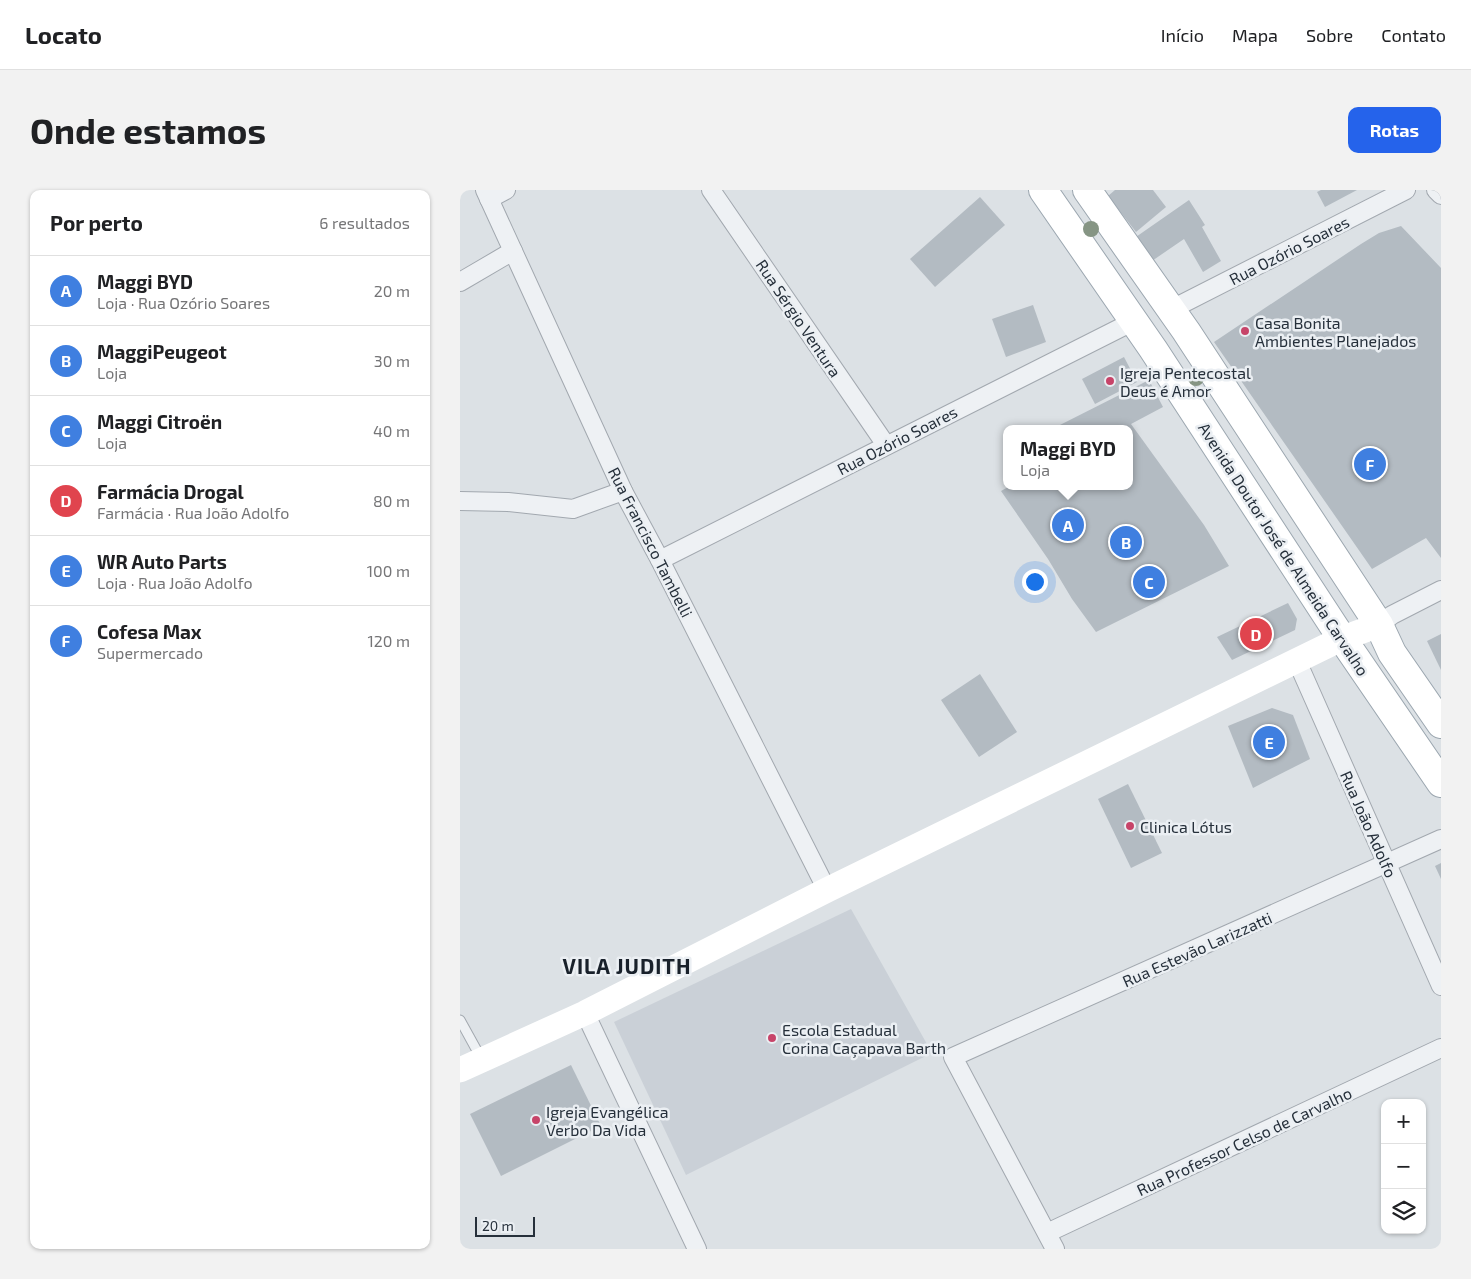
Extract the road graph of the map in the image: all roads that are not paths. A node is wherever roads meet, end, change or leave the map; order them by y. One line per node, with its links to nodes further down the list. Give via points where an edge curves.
1 (506, 190): 7 (street)
2 (711, 190): 13 (street, Rua Sérgio Ventura)
3 (1043, 190): 12 (main road, Avenida Doutor José de Almeida Carvalho)
4 (1087, 190): 11 (main road)
5 (1406, 190): 11 (street, Rua Ozório Soares)
6 (1436, 190): 8 (street)
7 (487, 194): 9 (street, Rua Francisco Tambelli)
8 (1441, 195)
9 (513, 251): 10 (street); 14 (street, Rua Francisco Tambelli)
10 (460, 282)
11 (1172, 309): 18 (main road)
12 (1134, 321): 13 (street, Rua Ozório Soares); 19 (main road, Avenida Doutor José de Almeida Carvalho)
13 (886, 445): 16 (street, Rua Ozório Soares)
14 (624, 491): 15 (street, via 573,509); 16 (street, Rua Francisco Tambelli)
15 (460, 501)
16 (660, 560): 25 (street, Rua Francisco Tambelli)
17 (1441, 590): 18 (street)
18 (1378, 625): 19 (street); 21 (main road, via 1392,652)
19 (1343, 638): 20 (street); 22 (main road, Avenida Doutor José de Almeida Carvalho)
20 (1297, 661): 24 (street, Rua João Adolfo); 25 (street)
21 (1441, 724)
22 (1441, 783)
23 (1441, 839): 24 (street, Rua Estevão Larizzatti)
24 (1387, 865): 26 (street, Rua João Adolfo); 32 (street, Rua Estevão Larizzatti, via 952,1057)
25 (827, 890): 27 (street)
26 (1441, 986)
27 (585, 1013): 30 (street); 33 (street)
28 (460, 1020): 30 (lane)
29 (1441, 1048): 32 (street, Rua Professor Celso de Carvalho)
30 (482, 1060): 31 (street)
31 (460, 1070)
32 (1047, 1233): 34 (street)
33 (697, 1249)
34 (1055, 1249)

